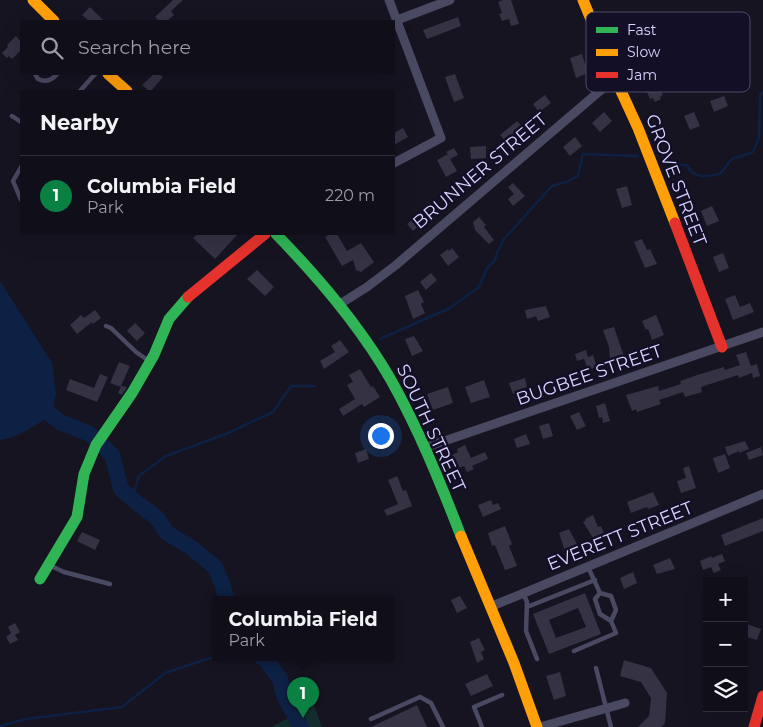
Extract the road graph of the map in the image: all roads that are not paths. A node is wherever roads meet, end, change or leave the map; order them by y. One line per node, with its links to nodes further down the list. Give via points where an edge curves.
1 (389, 0): 7 (street)
2 (450, 0): 7 (street)
3 (583, 0): 5 (street, GROVE STREET)
4 (35, 1): 6 (street)
5 (588, 12)
6 (53, 20)
7 (397, 20): 18 (street, via 441,138)
8 (36, 75): 9 (lane, via 46,81)
9 (56, 75)
10 (94, 75): 12 (lane)
11 (109, 75): 13 (street)
12 (81, 90)
13 (126, 90)
14 (598, 92): 23 (street, BRUNNER STREET, via 396,265)
15 (621, 92): 26 (street, GROVE STREET, via 638,128)
16 (12, 116): 17 (lane)
17 (20, 121)
18 (395, 162)
19 (20, 169): 20 (lane, via 13,181)
20 (20, 198)
21 (264, 235): 27 (street, via 177,309)
22 (277, 235): 23 (street, SOUTH STREET)
23 (340, 304): 28 (street, SOUTH STREET, via 393,383)
24 (106, 326): 27 (lane)
25 (763, 332): 26 (street, BUGBEE STREET)
26 (722, 347): 28 (street, BUGBEE STREET)
27 (150, 362): 30 (street, via 98,442 84,474 78,517)
28 (424, 448): 37 (street, SOUTH STREET)
29 (763, 494): 31 (street, EVERETT STREET)
30 (48, 564): 32 (street); 34 (lane, via 64,572)
31 (588, 567): 33 (lane); 35 (street, EVERETT STREET)
32 (40, 579)
33 (595, 580): 36 (lane); 38 (lane)
34 (110, 584)
35 (524, 593): 37 (street, EVERETT STREET); 38 (lane)
36 (600, 593): 39 (lane, via 596,599 600,614); 39 (lane, via 610,596 616,610)
37 (490, 607): 50 (street, SOUTH STREET)
38 (527, 607): 41 (lane, via 526,631)
39 (611, 621): 40 (lane, via 616,633)
40 (574, 651)
41 (537, 659)
42 (596, 668): 46 (lane)
43 (502, 695): 49 (lane, via 474,707)
44 (763, 696): 52 (street)
45 (625, 703): 46 (street)
46 (606, 708): 50 (street); 51 (lane)
47 (371, 719): 48 (lane, via 420,697 431,703)
48 (443, 727)
49 (482, 727)
50 (538, 727)
51 (611, 727)
52 (754, 727)

